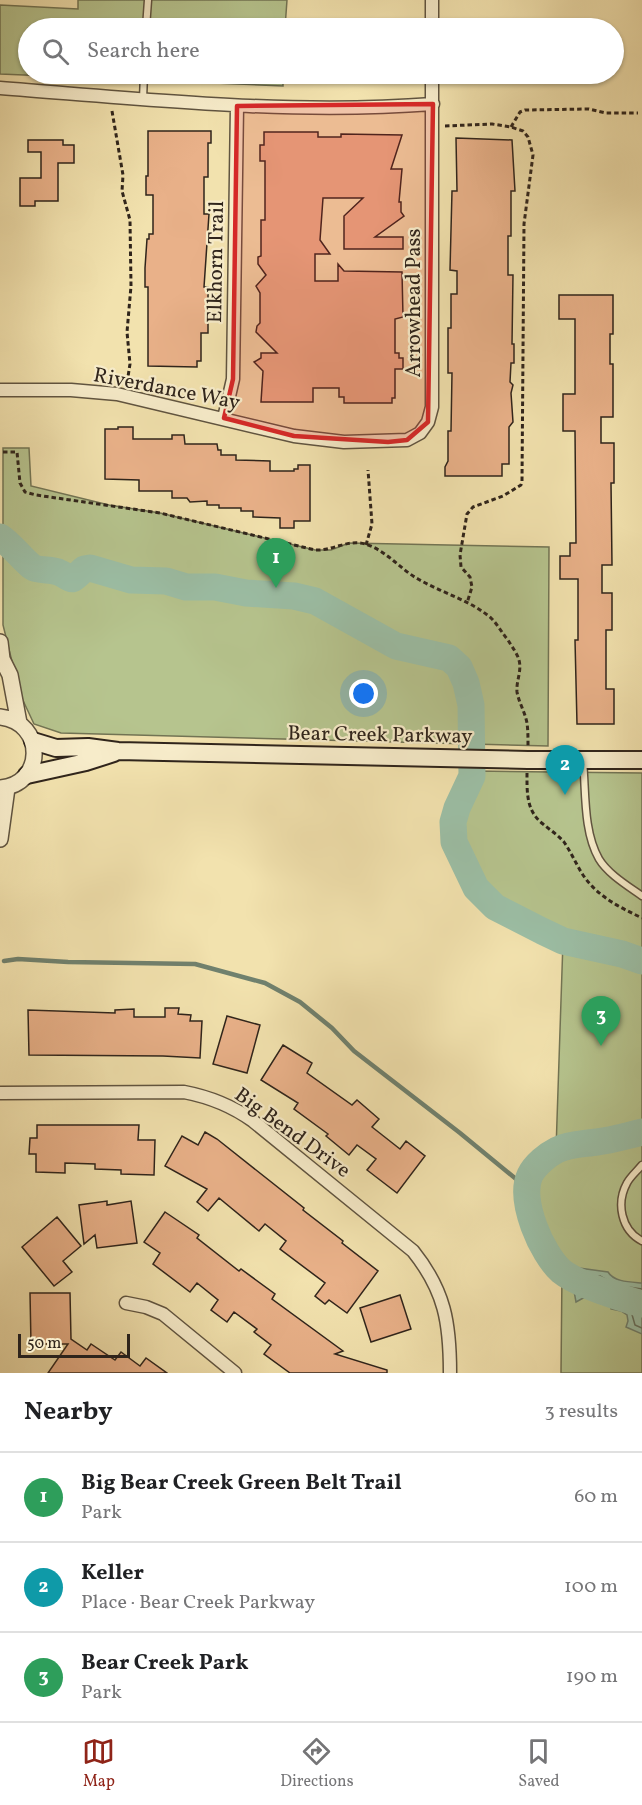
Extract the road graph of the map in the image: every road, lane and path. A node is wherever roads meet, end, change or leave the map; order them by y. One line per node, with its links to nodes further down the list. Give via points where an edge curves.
1 (148, 0): 3 (lane)
2 (432, 0): 4 (street)
3 (147, 18)
4 (432, 18)
5 (144, 84): 8 (lane)
6 (432, 84): 9 (street, Arrowhead Pass)
7 (0, 88): 8 (street)
8 (143, 99): 10 (street)
9 (433, 104): 10 (street); 18 (street, Arrowhead Pass, via 432,406 428,422 420,433 407,440)
10 (237, 106): 17 (street, Elkhorn Trail, via 233,379)
11 (112, 111): 15 (path, via 122,191 130,220)
12 (638, 113): 14 (path, via 525,110)
13 (441, 127): 14 (path)
14 (511, 127): 22 (path, via 528,137 533,154 524,224 522,481 503,496 473,507 467,514 460,555 472,587)
15 (127, 385)
16 (0, 390): 17 (street, Riverdance Way, via 117,394)
17 (224, 418): 18 (street, Riverdance Way)
18 (325, 441)
19 (3, 452): 21 (path, via 17,452 21,483 25,492 36,495 160,513 315,550 331,550 350,543)
20 (368, 470): 21 (path, via 372,524)
21 (366, 545): 22 (path, via 435,589)
22 (467, 603): 29 (path, via 492,619 519,660 516,686 526,722)
23 (0, 642): 24 (street)
24 (1, 661): 26 (street, via 10,675)
25 (0, 717): 26 (street)
26 (19, 723): 27 (street)
27 (33, 741): 28 (main road, Bear Creek Parkway, via 56,748); 32 (street, via 33,764)
28 (118, 751): 29 (main road, Bear Creek Parkway); 32 (main road, Bear Creek Parkway)
29 (528, 760): 30 (main road, Bear Creek Parkway); 36 (path, via 528,800 534,815 565,844 593,888 614,905)
30 (583, 760): 31 (main road, Bear Creek Parkway); 35 (lane, via 590,832 599,859)
31 (642, 760)
32 (27, 775): 33 (street)
33 (3, 788): 34 (street)
34 (0, 839)
35 (642, 896)
36 (642, 918)
37 (0, 1093): 42 (street, Big Bend Drive, via 176,1091 233,1107 413,1251 430,1274 443,1303 450,1334)
38 (642, 1165): 39 (lane, via 627,1183 620,1204 629,1230)
39 (642, 1241)
40 (126, 1303): 41 (street, via 163,1314)
41 (235, 1373)
42 (450, 1373)

